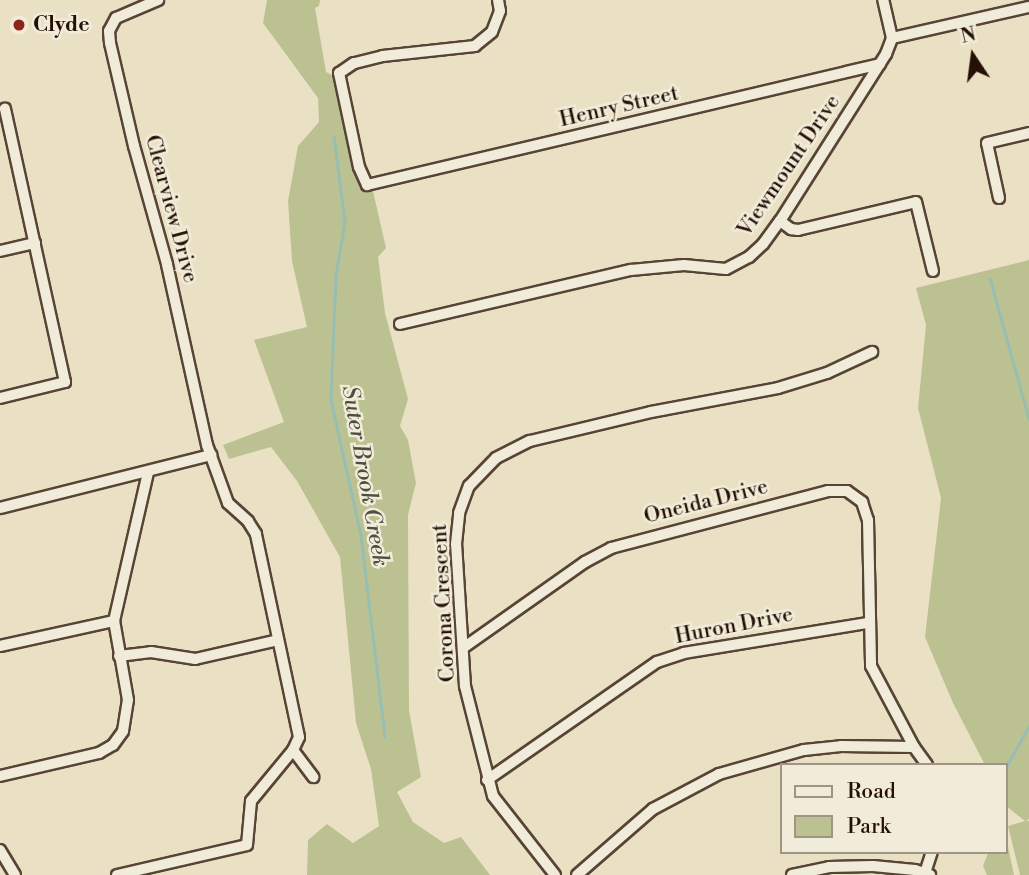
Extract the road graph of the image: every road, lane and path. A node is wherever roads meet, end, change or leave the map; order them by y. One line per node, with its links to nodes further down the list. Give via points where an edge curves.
1 (158, 0): 17 (street, Clearview Drive, via 116,18 109,37)
2 (498, 0): 6 (street, Henry Street, via 492,32 475,46 383,57 354,63 339,73 359,167 367,184)
3 (883, 0): 5 (street)
4 (1029, 7): 5 (street)
5 (892, 38): 6 (street, Viewmount Drive)
6 (880, 64): 10 (street, Viewmount Drive)
7 (5, 108): 11 (street)
8 (1029, 133): 9 (street, via 987,143)
9 (999, 198)
10 (779, 221): 13 (street, via 799,230 916,202); 14 (street, Viewmount Drive, via 749,257 726,269 684,265 631,270)
11 (35, 243): 12 (street); 16 (street, via 65,382)
12 (0, 251)
13 (933, 271)
14 (400, 324)
15 (872, 352): 24 (street, Corona Crescent, via 827,373 778,388 530,441 496,458 470,486 457,522)
16 (0, 398)
17 (211, 455): 18 (street); 22 (street, Clearview Drive, via 228,503 256,534)
18 (148, 472): 19 (street); 20 (street)
19 (0, 508)
20 (114, 621): 23 (street); 25 (street)
21 (868, 623): 24 (street, Oneida Drive, via 867,513 858,497 839,491 611,548 584,562); 26 (street, via 871,666); 31 (street, Huron Drive, via 684,653 657,662)
22 (278, 640): 25 (street, via 195,659 151,652); 27 (street, Clearview Drive, via 299,737)
23 (0, 646)
24 (463, 648): 31 (street, Corona Crescent, via 466,686)
25 (119, 656): 29 (street, via 128,700 125,726 113,745 90,755)
26 (914, 747): 28 (street); 38 (street, via 804,750 719,774 653,809)
27 (293, 750): 30 (street); 36 (street, via 251,802 247,845)
28 (926, 763)
29 (0, 776)
30 (313, 777)
31 (488, 780): 37 (street, Corona Crescent, via 500,808)
32 (0, 850): 35 (street)
33 (932, 854): 34 (street)
34 (928, 874): 39 (street, via 896,867 842,866)
35 (15, 875)
36 (117, 875)
37 (555, 875)
38 (577, 875)
39 (792, 875)

